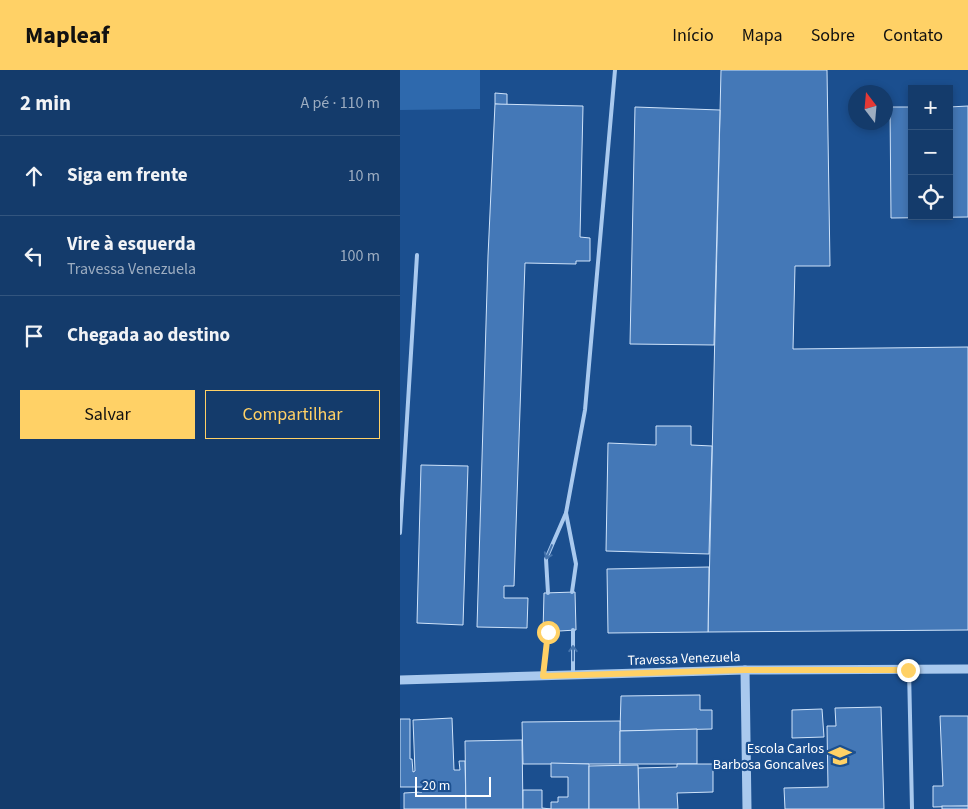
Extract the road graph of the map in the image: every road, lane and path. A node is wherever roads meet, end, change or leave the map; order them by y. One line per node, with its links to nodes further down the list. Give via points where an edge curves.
1 (615, 70): 3 (lane, via 585,410)
2 (417, 255): 4 (lane)
3 (566, 513): 5 (lane, via 576,564); 6 (lane, one-way to 6, via 546,559)
4 (400, 533)
5 (572, 592)
6 (548, 593)
7 (573, 630): 12 (lane, one-way to 7)
8 (548, 632): 13 (lane)
9 (968, 669): 11 (street, Travessa Venezuela)
10 (745, 670): 11 (street, Travessa Venezuela); 12 (street, Travessa Venezuela); 15 (street)
11 (908, 670): 16 (lane)
12 (573, 675): 13 (street, Travessa Venezuela)
13 (543, 676): 14 (street, Travessa Venezuela)
14 (400, 680)
15 (747, 809)
16 (912, 809)

